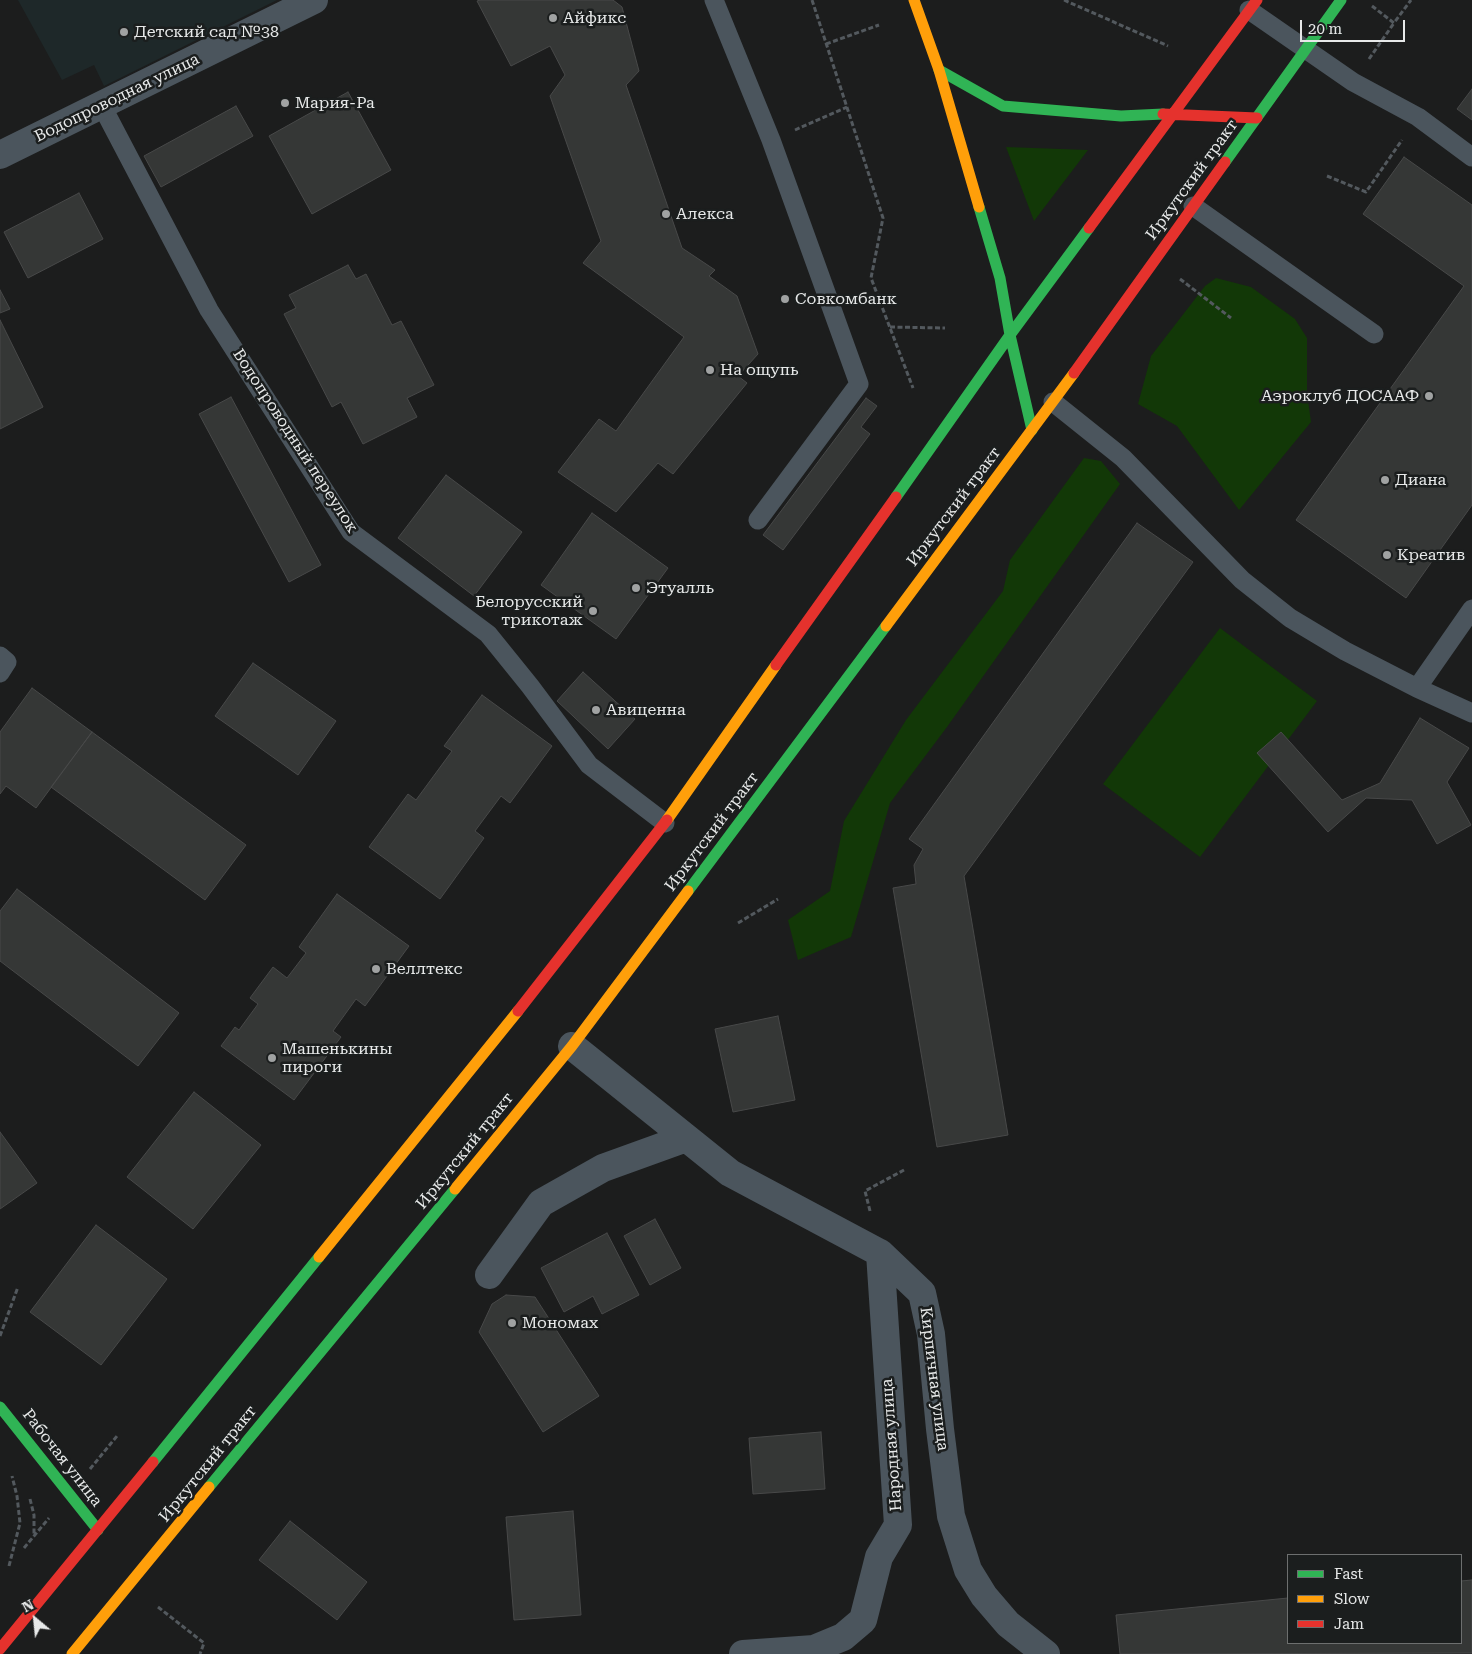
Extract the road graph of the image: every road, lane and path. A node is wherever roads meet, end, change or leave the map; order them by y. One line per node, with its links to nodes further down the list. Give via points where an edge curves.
1 (314, 0): 17 (street, Водопроводная улица)
2 (714, 0): 22 (lane)
3 (812, 0): 12 (path)
4 (914, 0): 15 (main road)
5 (1064, 0): 13 (path)
6 (1342, 0): 14 (main road, Иркутский тракт)
7 (1411, 0): 10 (path)
8 (1253, 5): 14 (lane); 19 (main road)
9 (1371, 6): 10 (path)
10 (1394, 23): 16 (path)
11 (879, 25): 12 (path)
12 (826, 44): 18 (path)
13 (1168, 46)
14 (1306, 49): 16 (lane); 21 (main road, Иркутский тракт)
15 (939, 70): 19 (main road, via 1003,106 1121,116); 32 (main road, via 1000,278)
16 (1354, 82): 20 (lane)
17 (102, 106): 23 (street, Водопроводная улица); 42 (lane, Водопроводный переулок, via 209,310 351,532 488,634 589,765)
18 (847, 107): 22 (path); 29 (path, via 883,218 871,278)
19 (1172, 114): 21 (main road); 32 (main road)
20 (1418, 117): 24 (lane); 25 (path, via 1366,192)
21 (1256, 118): 26 (main road, Иркутский тракт)
22 (771, 140): 36 (lane, via 859,384)
23 (0, 155)
24 (1472, 157)
25 (1327, 176)
26 (1193, 206): 31 (lane); 34 (main road, Иркутский тракт)
27 (1188, 284): 28 (path)
28 (1231, 318)
29 (890, 327): 30 (path); 33 (path)
30 (946, 328)
31 (1374, 334)
32 (1010, 335): 35 (main road); 42 (main road)
33 (913, 388)
34 (1053, 402): 35 (main road, Иркутский тракт); 40 (lane, via 1124,458 1242,580 1290,618)
35 (1032, 430): 45 (main road, Иркутский тракт)
36 (758, 520)
37 (1472, 609): 40 (lane)
38 (0, 656): 39 (lane, via 7,662)
39 (0, 673)
40 (1417, 688): 41 (lane)
41 (1472, 713)
42 (665, 823): 55 (main road, via 512,1018)
43 (778, 899): 44 (path)
44 (738, 923)
45 (572, 1046): 46 (street, Кирпичная улица); 60 (main road, Иркутский тракт)
46 (686, 1138): 48 (street, Кирпичная улица, via 730,1173); 49 (street, via 603,1168 541,1203)
47 (904, 1170): 48 (path, via 865,1191)
48 (880, 1253): 62 (street, Народная улица, via 898,1525 879,1557 863,1620 843,1637 814,1650); 63 (street, Кирпичная улица, via 922,1293 931,1334 951,1516 968,1570 984,1596 1008,1624)
49 (489, 1275)
50 (18, 1287): 51 (path)
51 (0, 1336)
52 (0, 1407): 55 (main road, Рабочая улица)
53 (19, 1480): 57 (path, via 13,1472 20,1523)
54 (29, 1494): 56 (path)
55 (98, 1530): 59 (main road)
56 (34, 1535)
57 (10, 1566)
58 (158, 1607): 61 (path, via 204,1643)
59 (0, 1649)
60 (72, 1654)
61 (200, 1654)
62 (743, 1654)
63 (1046, 1654)

